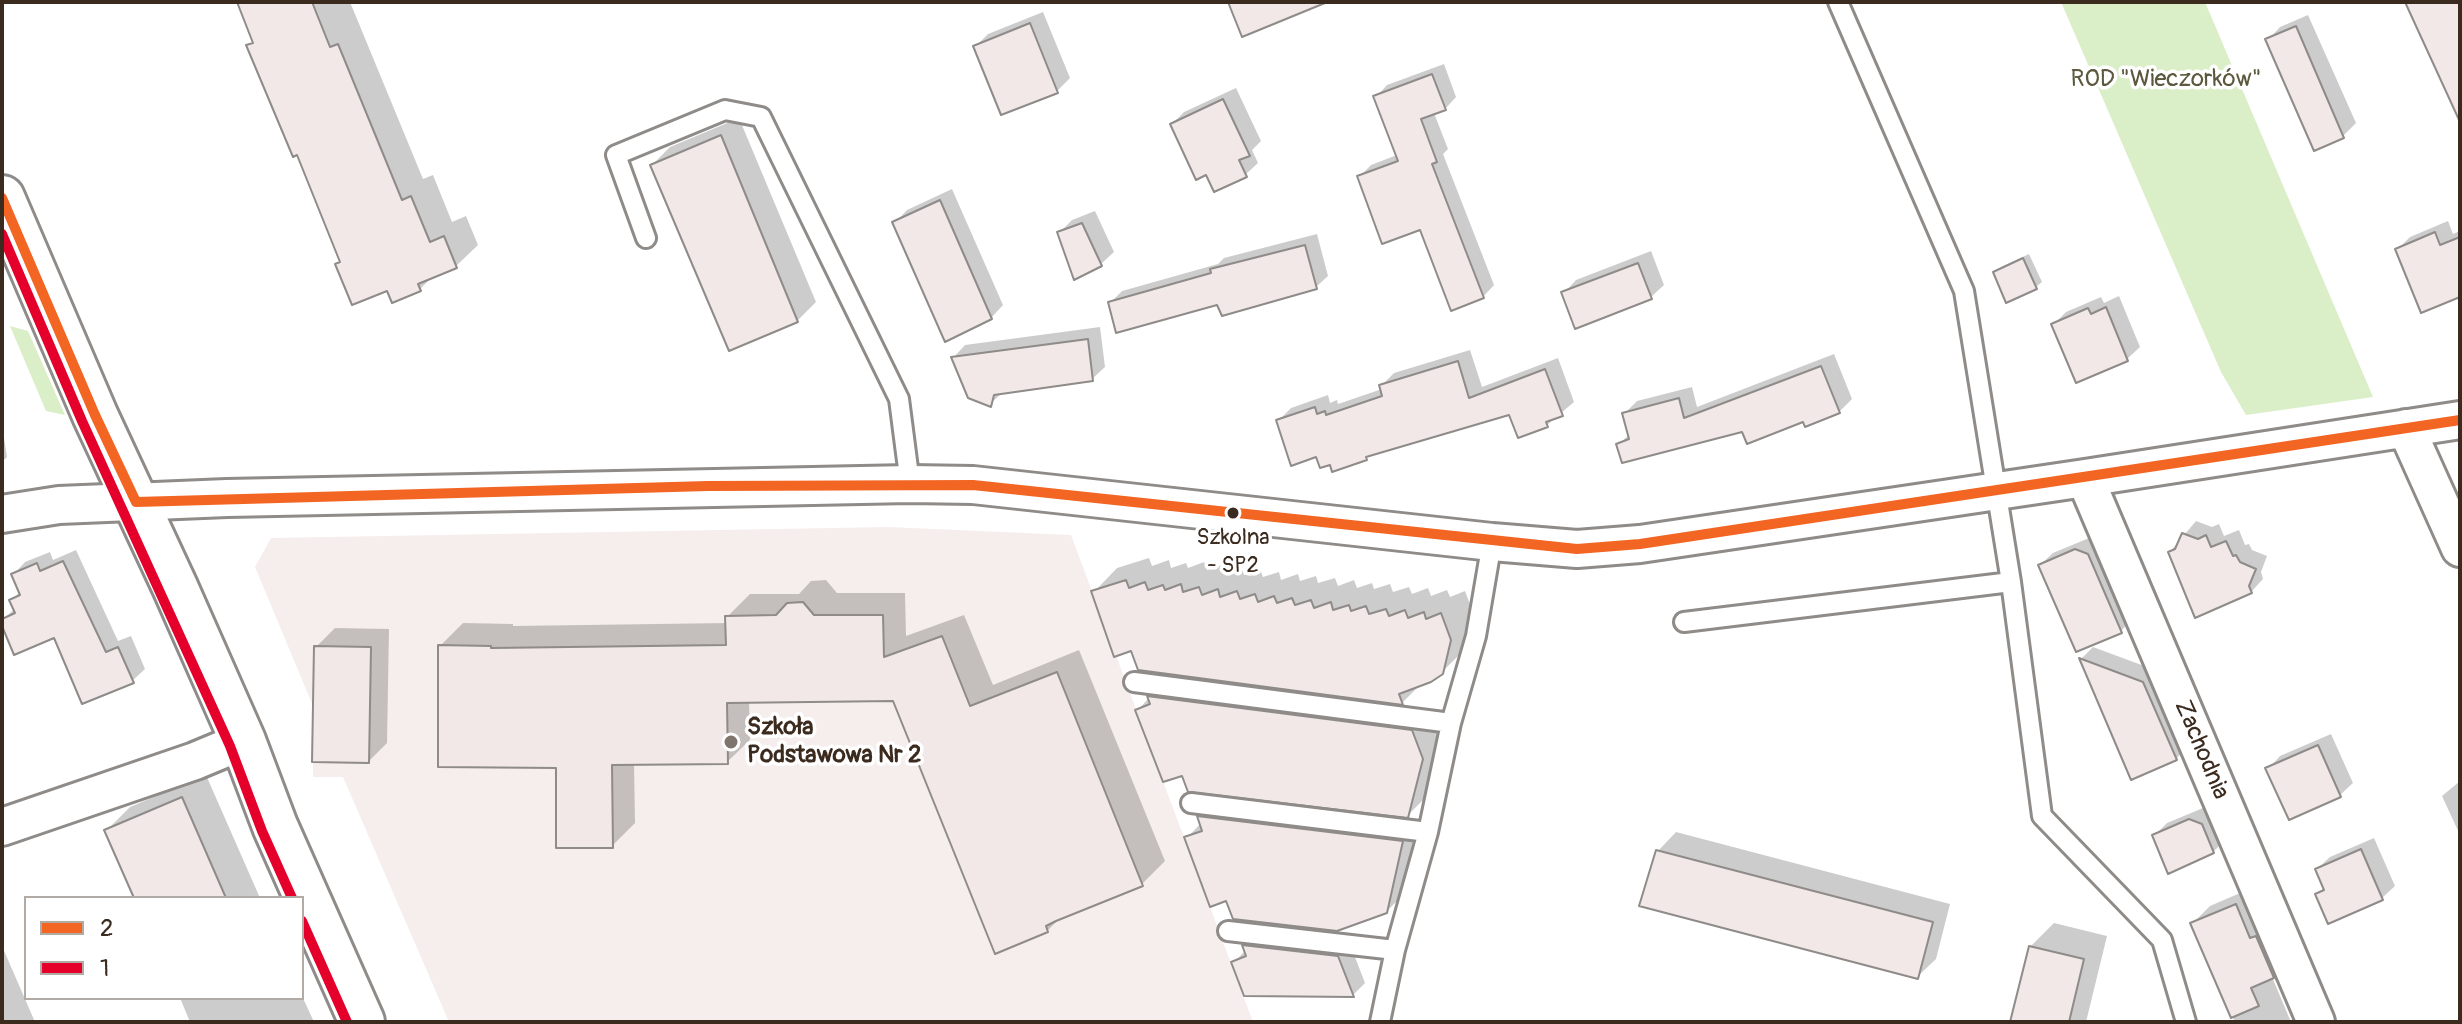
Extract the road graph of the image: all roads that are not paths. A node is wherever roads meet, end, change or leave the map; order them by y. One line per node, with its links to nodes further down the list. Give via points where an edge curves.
1 (1838, 2): 8 (lane, via 1964,291)
2 (2, 198): 9 (street)
3 (646, 238): 7 (lane, via 616,155 725,110 761,117 899,399)
4 (2460, 420): 5 (street)
5 (2406, 428): 6 (street); 12 (street)
6 (2085, 478): 8 (street); 26 (street, Zachodnia)
7 (910, 484): 9 (street); 11 (street, via 988,487)
8 (1995, 492): 11 (street, via 1640,544 1577,549); 13 (lane)
9 (136, 502): 10 (street); 17 (street)
10 (2, 514)
11 (1492, 542): 16 (lane, via 1476,636)
12 (2460, 548)
13 (2011, 582): 14 (lane); 25 (lane, via 2042,816 2162,940)
14 (1684, 622)
15 (1134, 682): 16 (lane)
16 (1451, 723): 20 (lane)
17 (243, 741): 19 (street); 23 (street)
18 (1191, 803): 20 (lane)
19 (2, 827)
20 (1428, 832): 22 (lane)
21 (1228, 931): 22 (lane)
22 (1395, 950): 24 (lane)
23 (362, 1022)
24 (1380, 1022)
25 (2186, 1022)
26 (2316, 1022)

